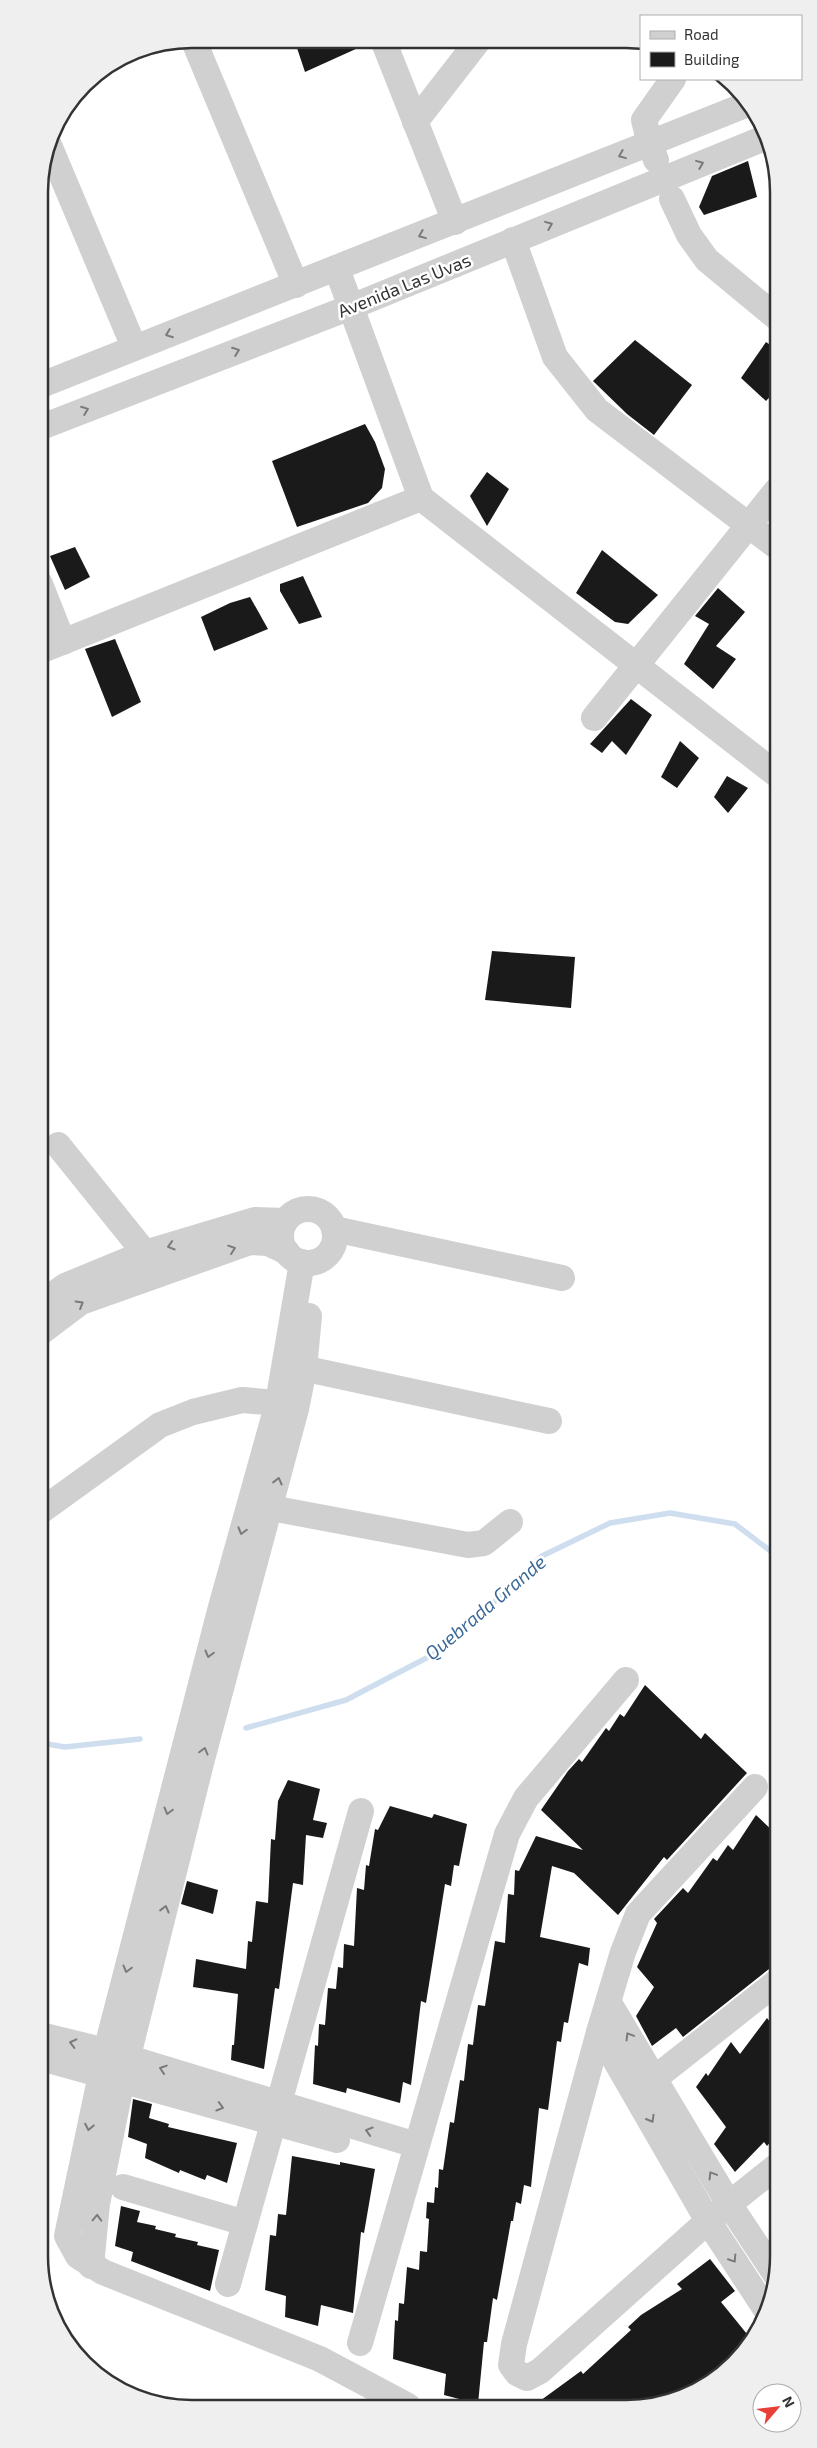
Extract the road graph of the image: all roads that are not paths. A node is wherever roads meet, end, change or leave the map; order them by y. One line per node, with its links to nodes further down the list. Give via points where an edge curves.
1 (196, 47): 14 (street)
2 (386, 47): 6 (street)
3 (473, 47): 6 (street)
4 (672, 80): 8 (street, via 644,120)
5 (742, 107): 8 (street)
6 (416, 122): 11 (street)
7 (760, 141): 10 (street, Avenida Las Uvas, one-way to 7)
8 (650, 144): 10 (street); 11 (street, one-way to 11)
9 (53, 153): 17 (street)
10 (668, 188): 12 (street, Avenida Las Uvas, one-way to 10); 16 (street, via 689,235 707,260)
11 (455, 222): 13 (street, one-way to 13)
12 (513, 240): 15 (street, Avenida Las Uvas); 22 (street, via 556,357 597,410)
13 (337, 269): 14 (street); 15 (street)
14 (296, 285): 17 (street, one-way to 17)
15 (351, 307): 19 (street, Avenida Las Uvas, one-way to 15); 20 (street)
16 (770, 312)
17 (134, 348): 18 (street)
18 (48, 382)
19 (48, 425)
20 (421, 498): 25 (street); 26 (street)
21 (770, 499): 22 (street)
22 (749, 526): 23 (street); 26 (street)
23 (770, 541)
24 (48, 629): 25 (street)
25 (51, 646)
26 (637, 665): 27 (street); 28 (street)
27 (594, 718)
28 (770, 769)
29 (58, 1145): 32 (street)
30 (285, 1221): 31 (street, via 299,1210 317,1210 331,1221); 32 (street, one-way to 32, via 255,1220); 33 (street, via 281,1237)
31 (334, 1229): 33 (street, via 335,1238 328,1254); 34 (street)
32 (145, 1254): 35 (street, via 65,1286)
33 (301, 1259): 36 (street, one-way to 33, via 81,1302 250,1242 268,1243); 37 (street)
34 (562, 1278)
35 (48, 1298)
36 (48, 1327)
37 (294, 1367): 38 (street); 39 (street)
38 (287, 1406): 40 (street, via 242,1400 193,1412 160,1425); 41 (street)
39 (549, 1421)
40 (48, 1506)
41 (260, 1506): 42 (street, via 468,1545 484,1543); 51 (street, via 242,1570 202,1759)
42 (510, 1522)
43 (626, 1680): 54 (street, via 526,1798 507,1834)
44 (755, 1787): 47 (street, via 638,1914)
45 (361, 1810): 53 (street)
46 (769, 1988): 52 (street)
47 (609, 2003): 48 (street); 52 (street, one-way to 47)
48 (599, 2032): 52 (street); 58 (street, via 514,2344 511,2365 517,2373 527,2378 540,2371)
49 (48, 2038): 51 (street, one-way to 49)
50 (48, 2059): 51 (street)
51 (114, 2066): 53 (street); 61 (street, one-way to 51); 61 (street, one-way to 61, via 67,2236 78,2256)
52 (645, 2086): 57 (street, one-way to 52); 58 (street, one-way to 58)
53 (276, 2113): 54 (street); 59 (street)
54 (414, 2153): 64 (street)
55 (769, 2171): 57 (street)
56 (123, 2187): 59 (street)
57 (729, 2204): 58 (street); 60 (street)
58 (708, 2221): 63 (street, one-way to 63)
59 (245, 2222): 62 (street)
60 (769, 2264)
61 (91, 2266): 65 (street, via 320,2359)
62 (228, 2284)
63 (762, 2303)
64 (360, 2343)
65 (397, 2400)

